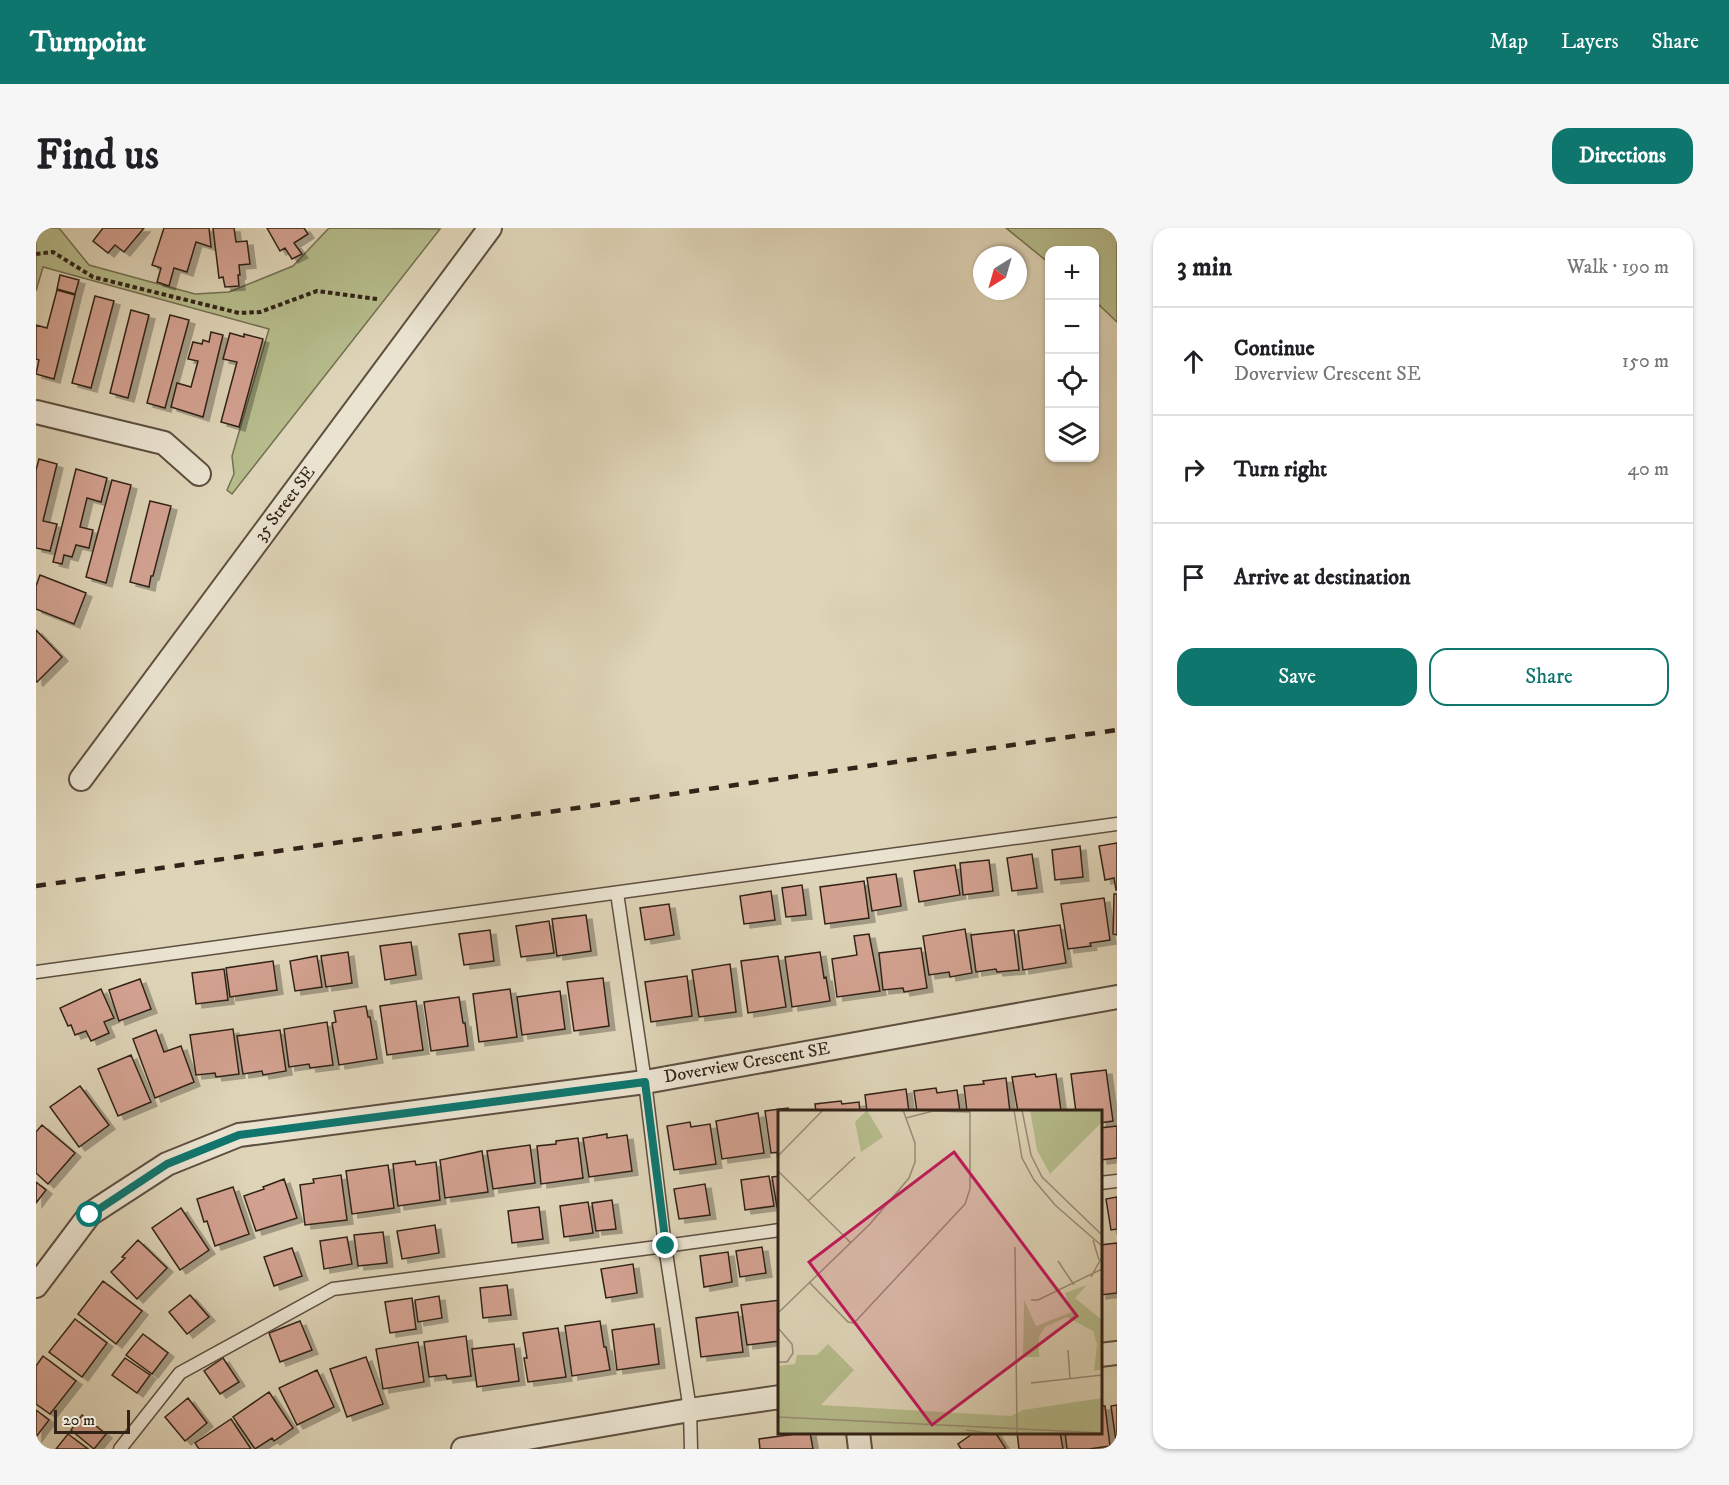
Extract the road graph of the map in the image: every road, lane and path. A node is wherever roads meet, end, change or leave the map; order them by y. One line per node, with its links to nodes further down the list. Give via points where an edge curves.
1 (490, 228): 6 (street, 35 Street SE)
2 (36, 254): 3 (path, via 53,252 93,277 239,313 260,312 316,291)
3 (377, 299)
4 (36, 412): 5 (street, via 164,443)
5 (199, 474)
6 (81, 779)
7 (1117, 824): 8 (lane)
8 (617, 893): 9 (lane); 11 (lane)
9 (36, 972)
10 (1117, 997): 11 (street, Doverview Crescent SE)
11 (645, 1082): 15 (lane); 16 (street, Doverview Crescent SE, via 239,1135 167,1164 90,1215)
12 (1117, 1181): 13 (lane)
13 (1102, 1183)
14 (778, 1230): 15 (lane)
15 (666, 1246): 20 (lane); 22 (lane, via 333,1289 180,1373)
16 (36, 1286)
17 (1117, 1353): 18 (street)
18 (1102, 1355)
19 (778, 1397): 20 (street)
20 (690, 1410): 23 (street); 24 (lane)
21 (858, 1434): 25 (street)
22 (120, 1449)
23 (463, 1449)
24 (691, 1449)
25 (860, 1449)

